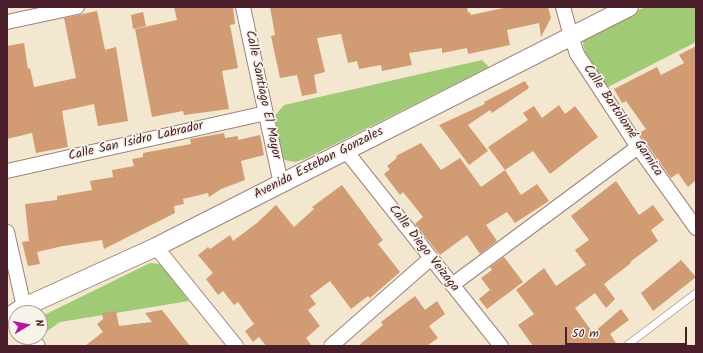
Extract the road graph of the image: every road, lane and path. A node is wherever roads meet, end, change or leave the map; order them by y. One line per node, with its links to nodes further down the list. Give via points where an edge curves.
1 (77, 7): 5 (street)
2 (243, 7): 7 (street, Calle Santiago El Mayor)
3 (563, 7): 6 (street, Calle Bartolomé Garnica)
4 (629, 7): 6 (street, Avenida Esteban Gonzales)
5 (7, 22)
6 (571, 36): 8 (street, Calle Bartolomé Garnica, via 577,54); 9 (street, Avenida Esteban Gonzales)
7 (266, 113): 10 (street, Calle San Isidro Labrador); 11 (street, Calle Santiago El Mayor)
8 (638, 147): 12 (street, Calle Bartolomé Garnica); 16 (street)
9 (346, 151): 11 (street, Avenida Esteban Gonzales); 15 (street, Calle Diego Veizaga)
10 (7, 171)
11 (281, 184): 14 (street, Avenida Esteban Gonzales)
12 (696, 228)
13 (7, 232): 18 (street)
14 (156, 247): 19 (street, Avenida Esteban Gonzales); 20 (street)
15 (431, 258): 16 (street, Calle Diego Veizaga); 21 (street)
16 (452, 285): 22 (street, Calle Diego Veizaga)
17 (696, 293): 23 (lane)
18 (13, 305)
19 (35, 305)
20 (236, 346)
21 (331, 346)
22 (501, 346)
23 (626, 346)

